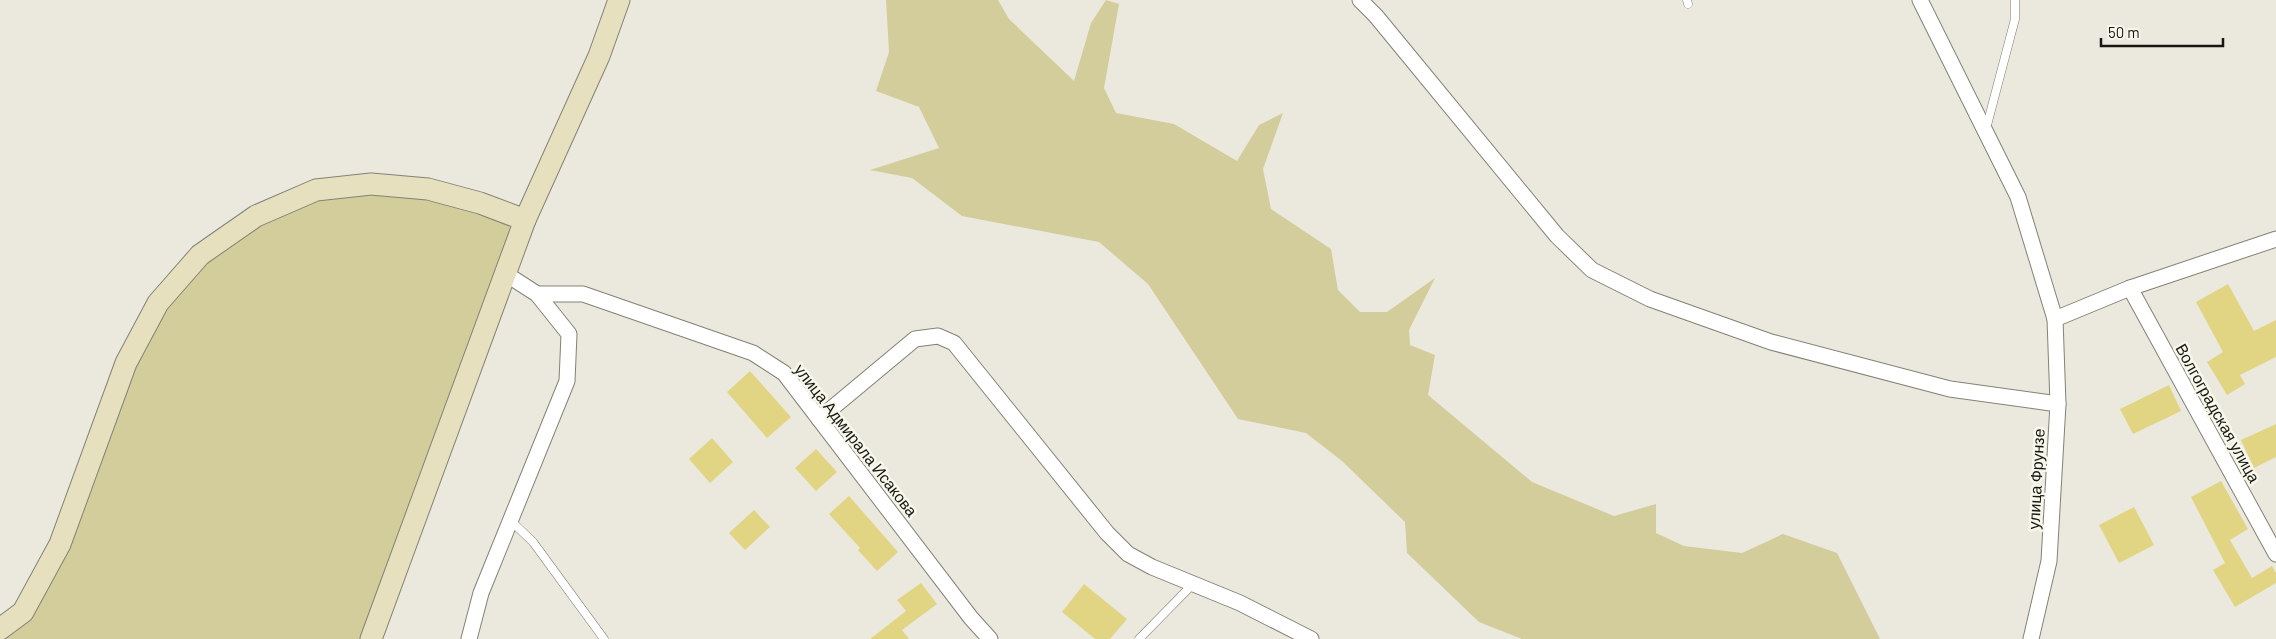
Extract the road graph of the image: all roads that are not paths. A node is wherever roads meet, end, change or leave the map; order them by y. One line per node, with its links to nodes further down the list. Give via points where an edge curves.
1 (619, 0): 6 (main road, via 599,56)
2 (1360, 0): 12 (street, via 1557,236 1592,270 1650,299 1771,342 1950,389)
3 (1920, 0): 5 (street, улица Фрунзе)
4 (2015, 0): 5 (lane, via 2015,19)
5 (1986, 131): 11 (street, улица Фрунзе, via 2018,196)
6 (525, 220): 8 (main road); 17 (main road, via 428,189 370,184 316,190 256,216 200,254 158,303 135,346 60,544 23,612)
7 (2276, 239): 9 (street)
8 (506, 274): 10 (street); 18 (main road)
9 (2130, 288): 11 (street); 15 (street, Волгоградская улица)
10 (537, 294): 13 (street, улица Адмирала Исакова, via 583,294 754,353 784,373); 14 (street, via 568,334 566,381)
11 (2055, 319): 12 (street, улица Фрунзе)
12 (2058, 404): 24 (street, улица Фрунзе, via 2049,561)
13 (819, 419): 16 (street, via 914,339 938,336 954,342 1114,540 1128,554); 21 (street, улица Адмирала Исакова)
14 (510, 520): 19 (street, via 481,593); 20 (lane, via 533,542)
15 (2276, 554)
16 (1193, 584): 22 (lane); 23 (street, via 1240,603)
17 (0, 629)
18 (371, 639)
19 (469, 639)
20 (604, 639)
21 (990, 639)
22 (1139, 639)
23 (1311, 639)
24 (2031, 639)

